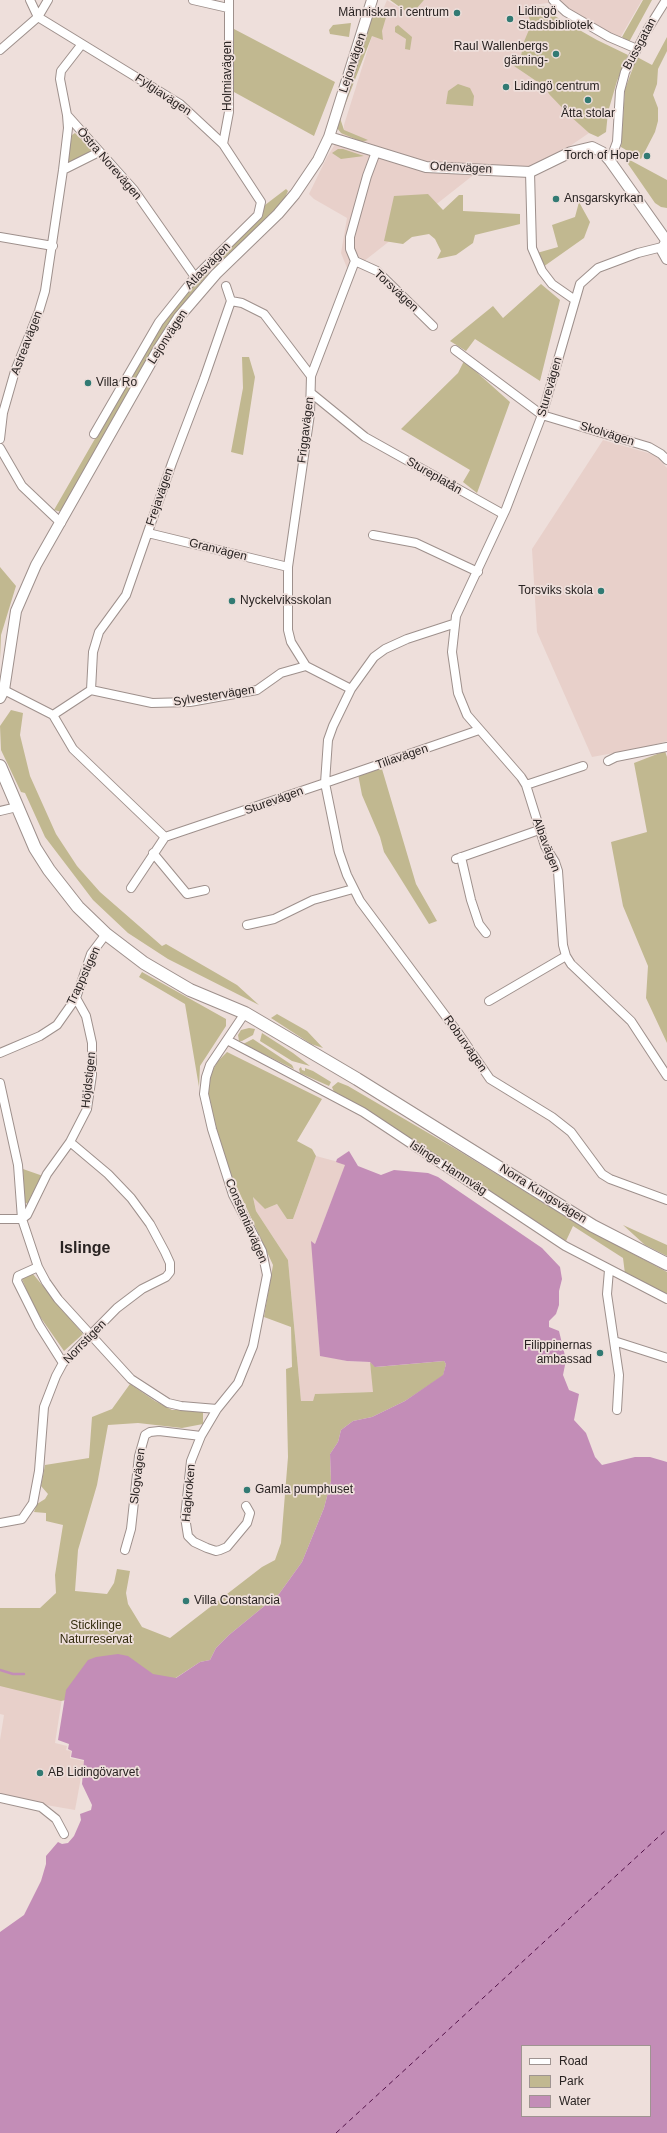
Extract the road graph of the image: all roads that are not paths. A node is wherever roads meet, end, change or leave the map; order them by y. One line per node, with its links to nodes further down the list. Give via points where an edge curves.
1 (30, 0): 8 (street)
2 (48, 0): 8 (street)
3 (193, 0): 7 (street, Holmiavägen)
4 (372, 0): 13 (street, Lejonvägen)
5 (553, 0): 10 (street, via 566,12 609,37)
6 (666, 0): 10 (street, Bussgatan)
7 (228, 4): 14 (street, Holmiavägen, via 229,112)
8 (38, 17): 9 (street, Fylgiavägen); 11 (street)
9 (82, 44): 12 (street, via 61,71); 14 (street, Fylgiavägen, via 180,104)
10 (637, 49): 17 (street, Bussgatan, via 623,77 617,142)
11 (0, 50)
12 (66, 115): 15 (street, Östra Norevägen); 18 (street, Astreavägen, via 68,128)
13 (329, 137): 16 (street, Odenvägen); 40 (street, Lejonvägen, via 318,160 295,194 216,274 179,317)
14 (223, 144): 20 (street, Fylgiavägen)
15 (99, 152): 18 (street); 26 (street, Östra Norevägen, via 134,190)
16 (376, 152): 19 (street, Odenvägen, via 426,167); 25 (street, via 350,237 350,249)
17 (610, 161): 19 (street, Odenvägen, via 602,152 592,147 571,152); 22 (street)
18 (63, 170): 23 (street, Astreavägen)
19 (530, 172): 28 (street, via 532,248 542,271 552,284)
20 (261, 202): 26 (street, Atlasvägen, via 258,215)
21 (0, 237): 23 (street)
22 (665, 242): 24 (street, via 662,253); 28 (street, Sturevägen, via 598,268 580,284)
23 (53, 246): 36 (street, Astreavägen, via 40,311 15,371 3,413)
24 (667, 259)
25 (355, 261): 30 (street, Torsvägen, via 377,271); 32 (street, Friggavägen)
26 (195, 277): 35 (street, Atlasvägen, via 159,322)
27 (226, 286): 29 (street)
28 (575, 300): 34 (street, Sturevägen)
29 (231, 301): 32 (street, via 242,303 264,314); 41 (street, Frejavägen)
30 (433, 326)
31 (455, 350): 34 (street)
32 (311, 376): 33 (street, Friggavägen)
33 (311, 393): 39 (street, Stureplatån, via 365,437); 43 (street, Friggavägen)
34 (542, 415): 38 (street, Skolvägen, via 649,447); 39 (street, Sturevägen)
35 (94, 434)
36 (0, 439)
37 (0, 448): 40 (street, via 22,486)
38 (667, 460)
39 (503, 514): 44 (street, Sturevägen)
40 (61, 523): 49 (street, Lejonvägen, via 36,565 18,603)
41 (148, 532): 43 (street, Granvägen); 48 (street, Frejavägen, via 126,595 99,632 93,652)
42 (373, 535): 44 (street, via 416,543)
43 (288, 567): 46 (street, Friggavägen, via 288,630 291,642)
44 (478, 572): 45 (street, Sturevägen)
45 (454, 624): 47 (street, via 432,629 385,648 374,657); 51 (street, Albavägen, via 452,652 458,693 467,714)
46 (306, 666): 47 (street); 48 (street, Sylvestervägen, via 281,673 257,690 190,702 152,703)
47 (351, 689): 56 (street, via 328,740)
48 (91, 690): 50 (street)
49 (2, 694): 50 (street)
50 (53, 715): 61 (street, via 73,749)
51 (479, 730): 56 (street, Tiliavägen); 57 (street, Albavägen)
52 (667, 747): 53 (street, via 616,756)
53 (608, 761)
54 (0, 766): 58 (main road)
55 (583, 766): 57 (street)
56 (325, 783): 61 (street, Sturevägen); 64 (street, Roburvägen, via 339,852)
57 (526, 784): 60 (street, Albavägen)
58 (17, 807): 59 (street); 68 (main road, via 35,848 49,870 78,907)
59 (0, 811)
60 (539, 830): 67 (street, via 458,858 479,924); 69 (street, Albavägen, via 558,872)
61 (165, 837): 62 (street)
62 (153, 854): 63 (street); 65 (street, via 187,894)
63 (131, 888)
64 (353, 889): 66 (street, via 313,900 274,919); 78 (street, Roburvägen, via 490,1079 552,1117 571,1132 602,1174)
65 (205, 890)
66 (247, 925)
67 (486, 933)
68 (106, 934): 70 (street, Trappstigen, via 91,954); 72 (main road, via 144,963 183,986)
69 (566, 956): 71 (street); 75 (street, Albavägen, via 571,964 631,1021)
70 (76, 998): 74 (street, Trappstigen, via 57,1025 40,1036); 77 (street, Höjdstigen, via 86,1016 93,1059 87,1109)
71 (489, 1001)
72 (246, 1013): 73 (street, Constantiavägen); 81 (main road, Norra Kungsvägen, via 593,1226)
73 (227, 1040): 83 (street, Islinge Hamnväg, via 363,1112 565,1246); 89 (street, Constantiavägen, via 210,1065 204,1094 233,1195 262,1251 267,1275 253,1346 238,1383)
74 (0, 1053)
75 (667, 1076)
76 (0, 1083): 80 (street, via 18,1165)
77 (70, 1142): 80 (street, Höjdstigen, via 47,1174 30,1211); 85 (street, Norrstigen, via 108,1174 131,1198 150,1224 170,1263 170,1272 166,1277 142,1288 117,1308)
78 (667, 1200)
79 (0, 1219): 80 (street)
80 (22, 1219): 82 (street)
81 (667, 1264)
82 (38, 1267): 85 (street, via 58,1299); 88 (street, via 18,1276 17,1281 39,1325)
83 (609, 1270): 84 (street, Islinge Hamnväg); 86 (street, via 607,1294)
84 (667, 1299)
85 (92, 1335): 88 (street, Norrstigen); 89 (street, via 131,1379 162,1399 181,1406)
86 (614, 1340): 87 (street); 90 (street, via 619,1375)
87 (667, 1358)
88 (63, 1363): 93 (street, Norrstigen, via 44,1407 40,1471 33,1504 22,1519)
89 (217, 1409): 91 (street, Hagkroken)
90 (616, 1410)
91 (201, 1436): 92 (street, Hagkroken, via 191,1461 186,1490 185,1517 188,1536 194,1542 216,1551 227,1547 247,1523 250,1513); 94 (street, Slogvägen, via 159,1431 145,1435 131,1529)
92 (246, 1506)
93 (0, 1523)
94 (125, 1550)
95 (0, 1798): 96 (street, via 41,1807 56,1819)
96 (64, 1834)

